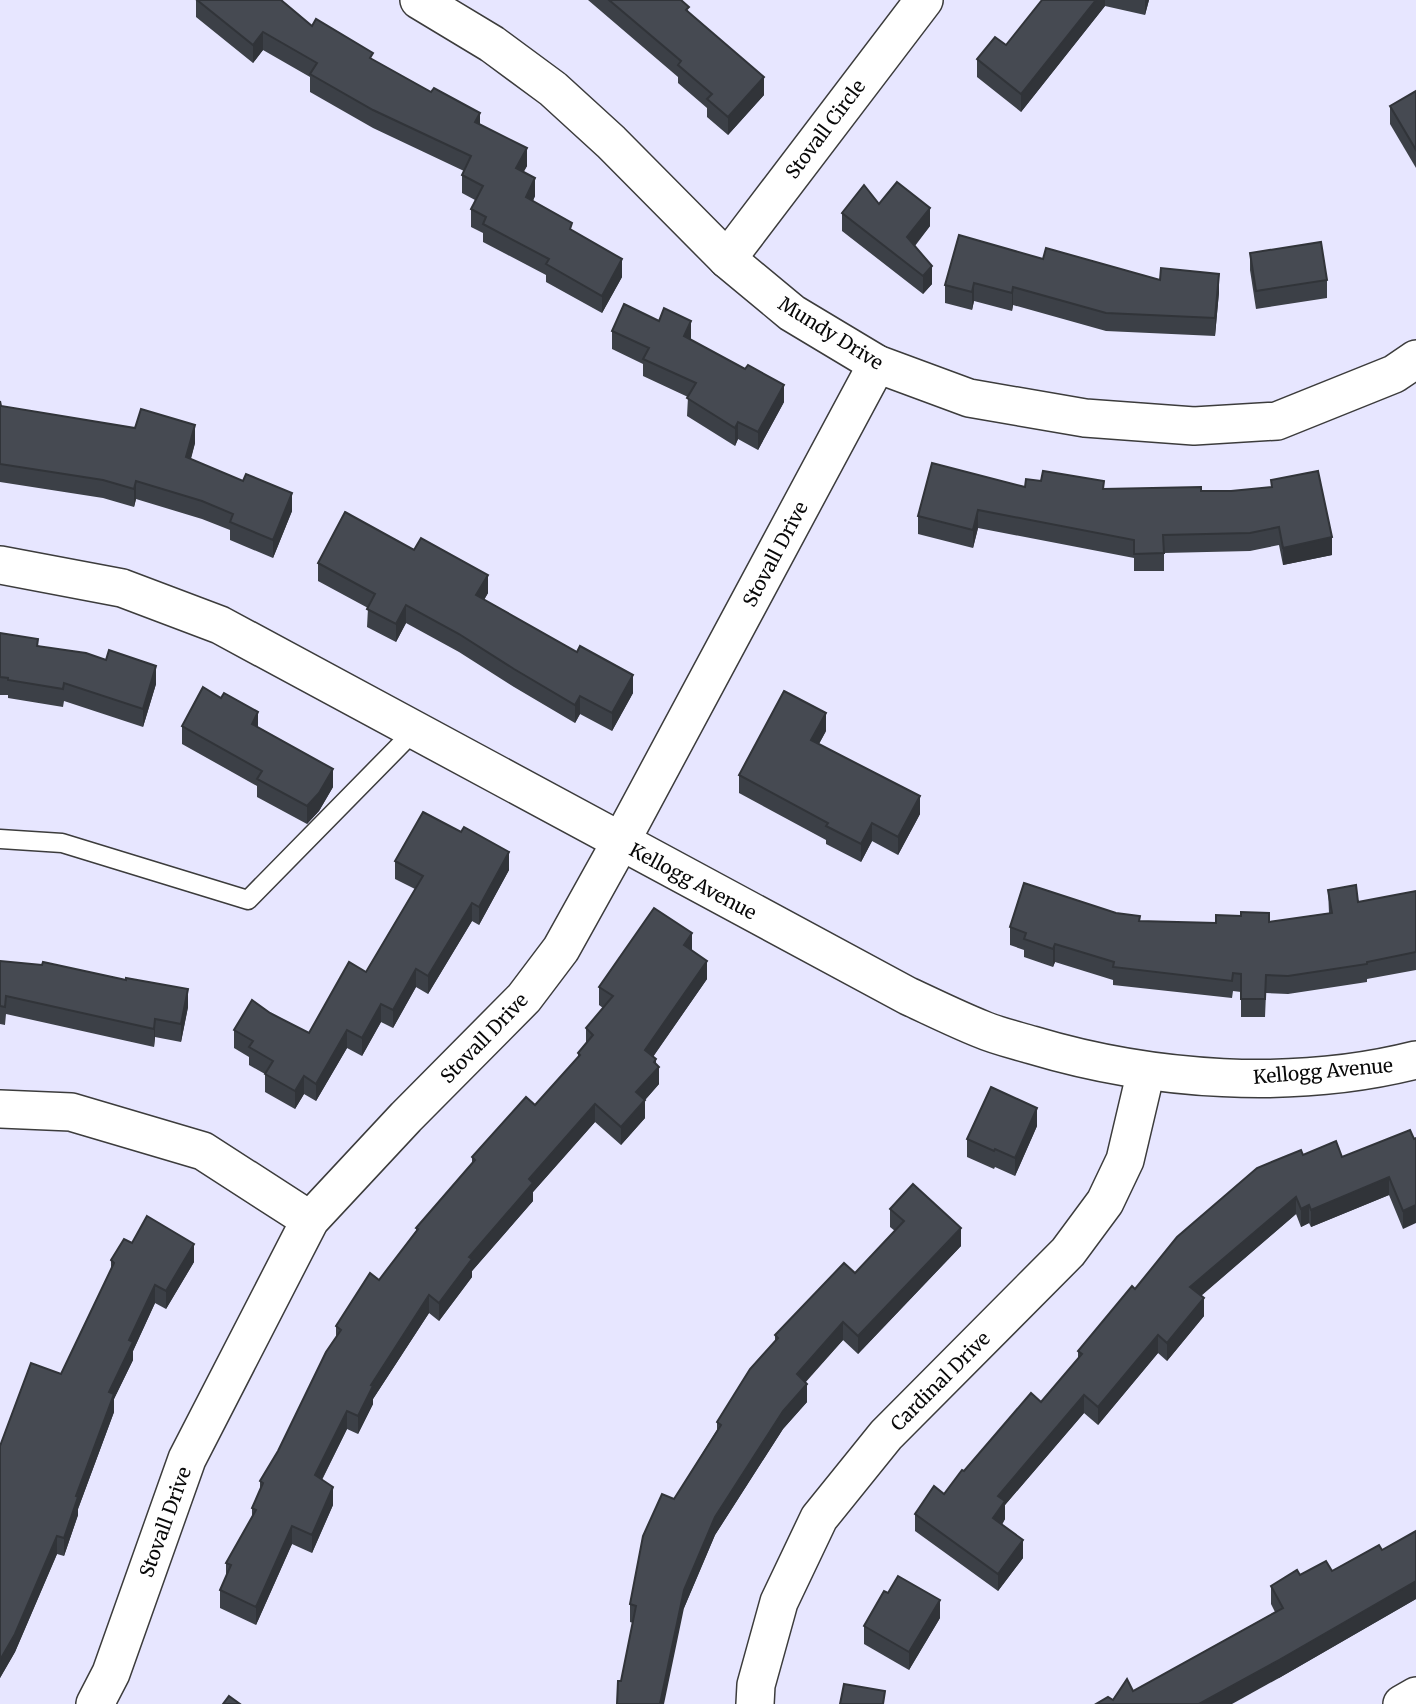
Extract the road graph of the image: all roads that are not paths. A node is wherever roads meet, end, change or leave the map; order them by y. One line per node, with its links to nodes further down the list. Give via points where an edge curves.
1 (419, 0): 3 (street, Mundy Drive, via 492,44 553,89)
2 (924, 0): 3 (street, Stovall Circle)
3 (727, 259): 5 (street, Mundy Drive, via 792,313)
4 (1416, 359): 5 (street, Mundy Drive, via 1394,374 1277,421 1194,426 1085,418 969,398)
5 (877, 364): 9 (street, Stovall Drive)
6 (0, 565): 7 (street, Kellogg Avenue, via 122,589 220,625)
7 (415, 730): 8 (lane, via 248,900 62,844); 9 (street, Kellogg Avenue)
8 (0, 839)
9 (620, 843): 11 (street, Kellogg Avenue, via 908,996 983,1030 1063,1054); 13 (street, Stovall Drive, via 561,949 524,999)
10 (1416, 1060): 11 (street, Kellogg Avenue, via 1382,1069 1260,1080)
11 (1146, 1071): 16 (street, Cardinal Drive, via 1125,1160 1105,1202 1068,1252 886,1435 819,1518 779,1602)
12 (0, 1109): 13 (street, via 71,1112 203,1151)
13 (310, 1220): 15 (street, Stovall Drive, via 187,1460 111,1673)
14 (1416, 1696): 17 (street)
15 (95, 1704)
16 (755, 1704)
17 (1402, 1704)

